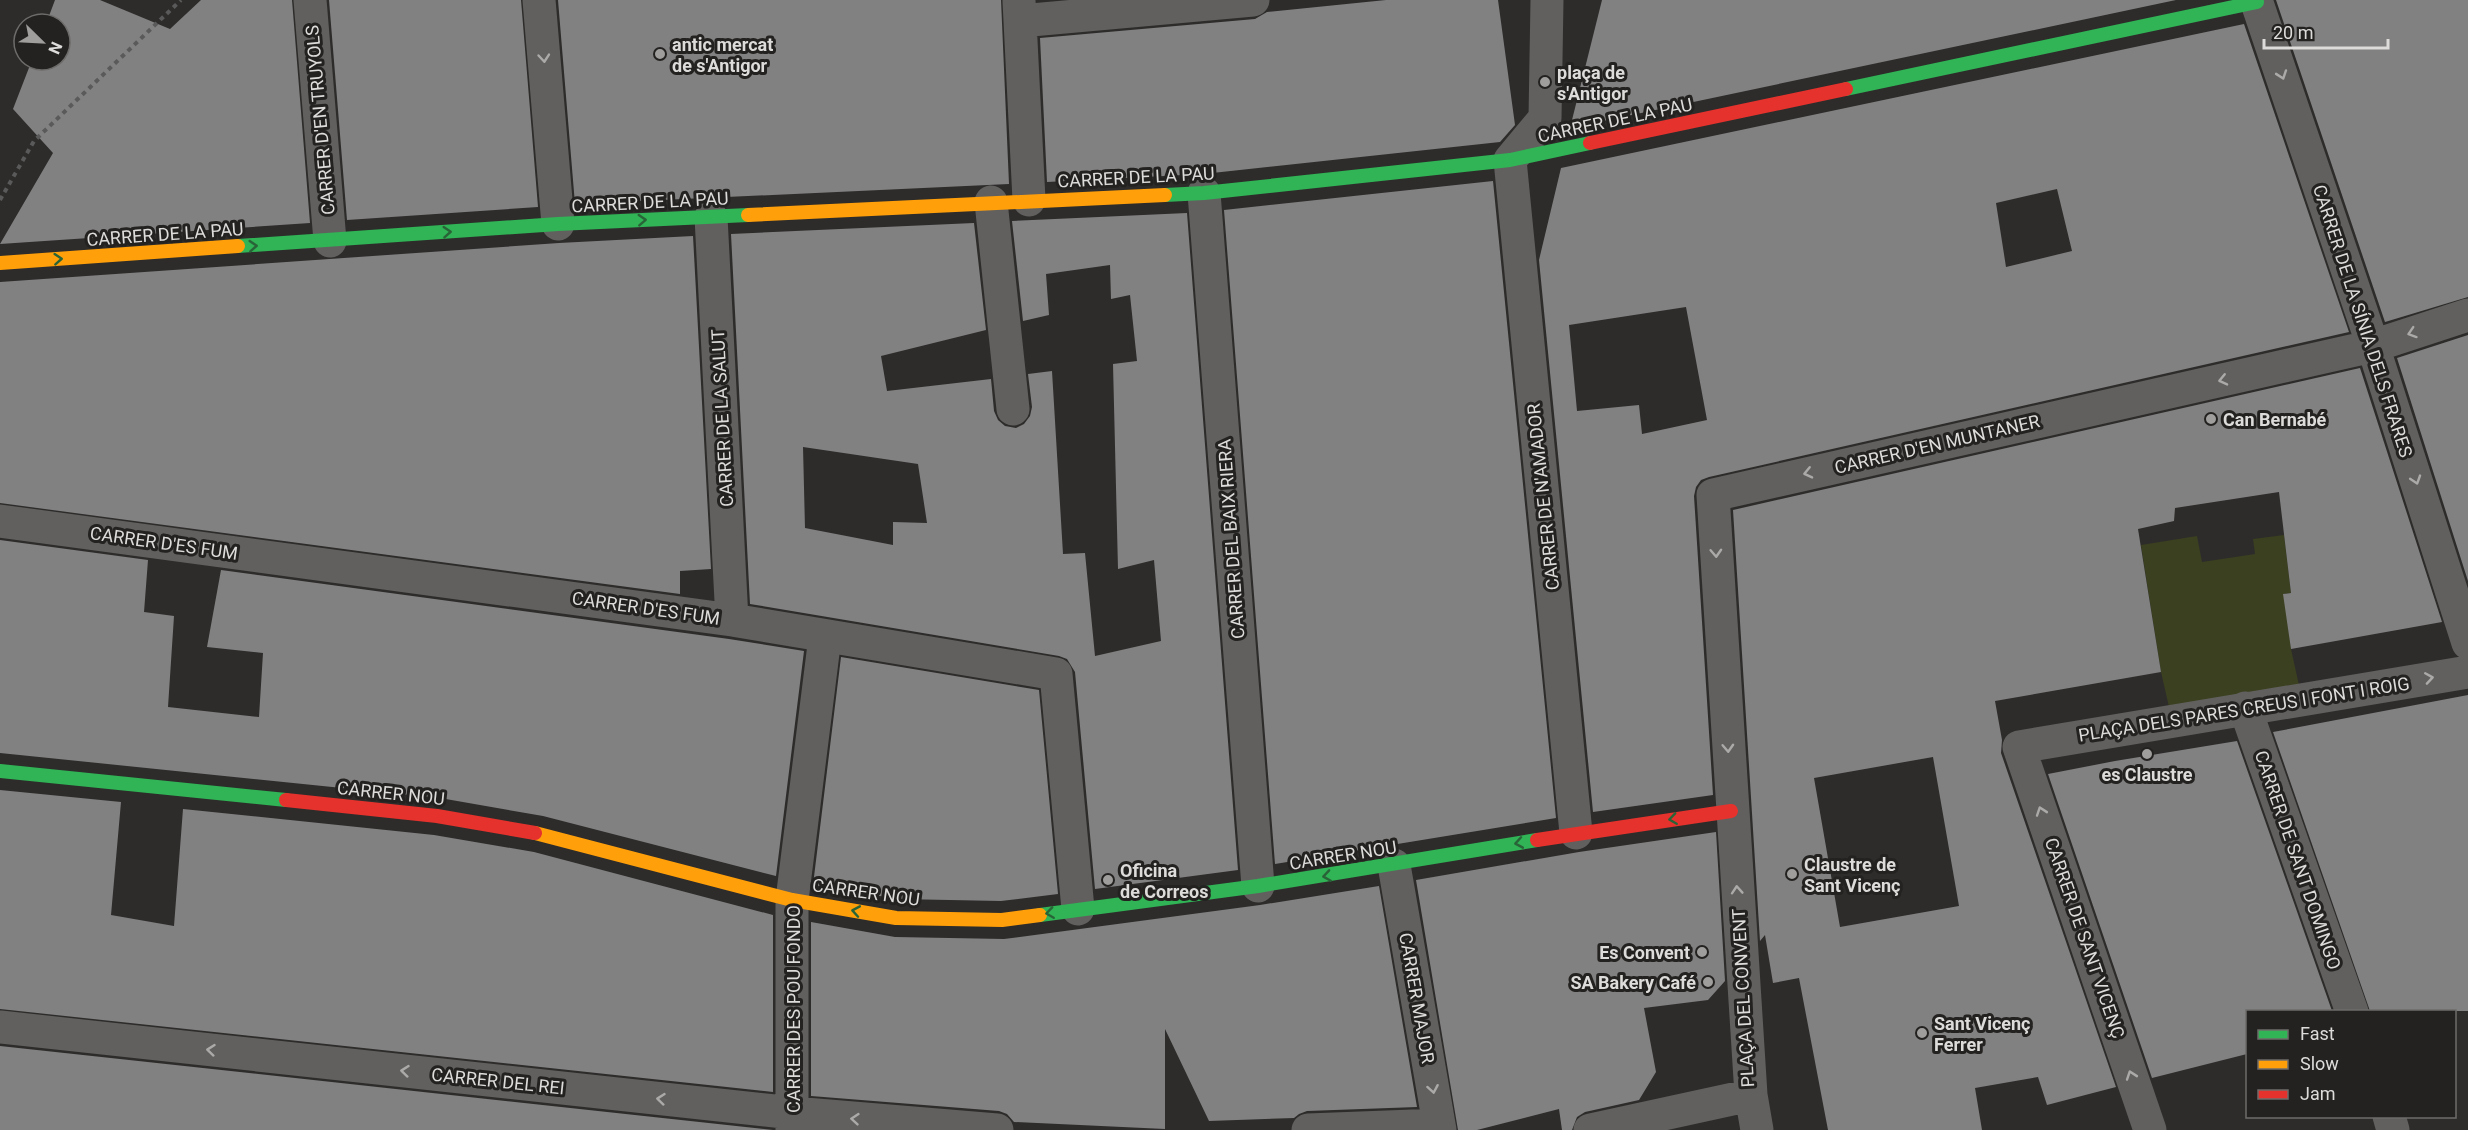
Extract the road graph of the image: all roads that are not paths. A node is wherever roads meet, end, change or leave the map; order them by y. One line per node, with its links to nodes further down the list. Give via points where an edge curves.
1 (310, 0): 13 (street, CARRER D'EN TRUYOLS)
2 (539, 0): 12 (street, one-way to 12)
3 (1253, 0): 6 (street)
4 (1547, 0): 7 (street, via 1545,118)
5 (2257, 1): 7 (street, CARRER DE LA PAU); 16 (street, CARRER DE LA SÍNIA DELS FRARES, one-way to 16)
6 (1020, 11): 9 (street)
7 (1510, 160): 8 (street, CARRER DE LA PAU); 27 (street, CARRER DE N'AMADOR)
8 (1204, 193): 9 (street, CARRER DE LA PAU); 29 (street, CARRER DEL BAIX RIERA)
9 (1029, 200): 10 (street, CARRER DE LA PAU)
10 (991, 202): 11 (street, CARRER DE LA PAU); 17 (street)
11 (711, 217): 12 (street, CARRER DE LA PAU, one-way to 11); 19 (street, CARRER DE LA SALUT)
12 (558, 225): 13 (street, CARRER DE LA PAU, one-way to 12)
13 (330, 241): 14 (street, CARRER DE LA PAU, one-way to 13)
14 (0, 263)
15 (2468, 315): 16 (street, CARRER D'EN MUNTANER, one-way to 16)
16 (2373, 346): 21 (street, CARRER DE LA SÍNIA DELS FRARES, one-way to 21); 26 (street, CARRER D'EN MUNTANER, one-way to 26, via 1713,495)
17 (1013, 409)
18 (0, 521): 19 (street, CARRER D'ES FUM)
19 (732, 620): 20 (street, CARRER D'ES FUM)
20 (825, 637): 30 (street, CARRER DES POU FONDO); 31 (street, CARRER D'ES FUM, via 1056,674)
21 (2468, 643)
22 (2468, 672): 23 (street, PLAÇA DELS PARES CREUS I FONT I ROIG, one-way to 22)
23 (2245, 708): 24 (street, PLAÇA DELS PARES CREUS I FONT I ROIG); 32 (street, CARRER DE SANT DOMINGO)
24 (2019, 747): 41 (street, CARRER DE SANT VICENÇ, one-way to 24)
25 (0, 771): 30 (street, CARRER NOU, via 437,816 538,834)
26 (1731, 811): 27 (street, CARRER NOU, one-way to 27); 34 (street, PLAÇA DEL CONVENT, one-way to 26)
27 (1576, 833): 28 (street, CARRER NOU, one-way to 28)
28 (1394, 866): 29 (street, CARRER NOU, one-way to 29); 36 (street, CARRER MAJOR, one-way to 36)
29 (1258, 886): 31 (street, CARRER NOU)
30 (792, 900): 31 (street, CARRER NOU, one-way to 30, via 1002,920 896,918); 35 (street, CARRER DES POU FONDO)
31 (1078, 909)
32 (2352, 1010)
33 (0, 1027): 35 (street, CARRER DEL REI, one-way to 33)
34 (1751, 1095): 39 (street, PLAÇA DEL CONVENT); 40 (street)
35 (793, 1122): 37 (street, CARRER DEL REI, one-way to 35)
36 (1439, 1127): 38 (street)
37 (998, 1130)
38 (1308, 1130)
39 (1590, 1130)
40 (1757, 1130)
41 (2150, 1130)

